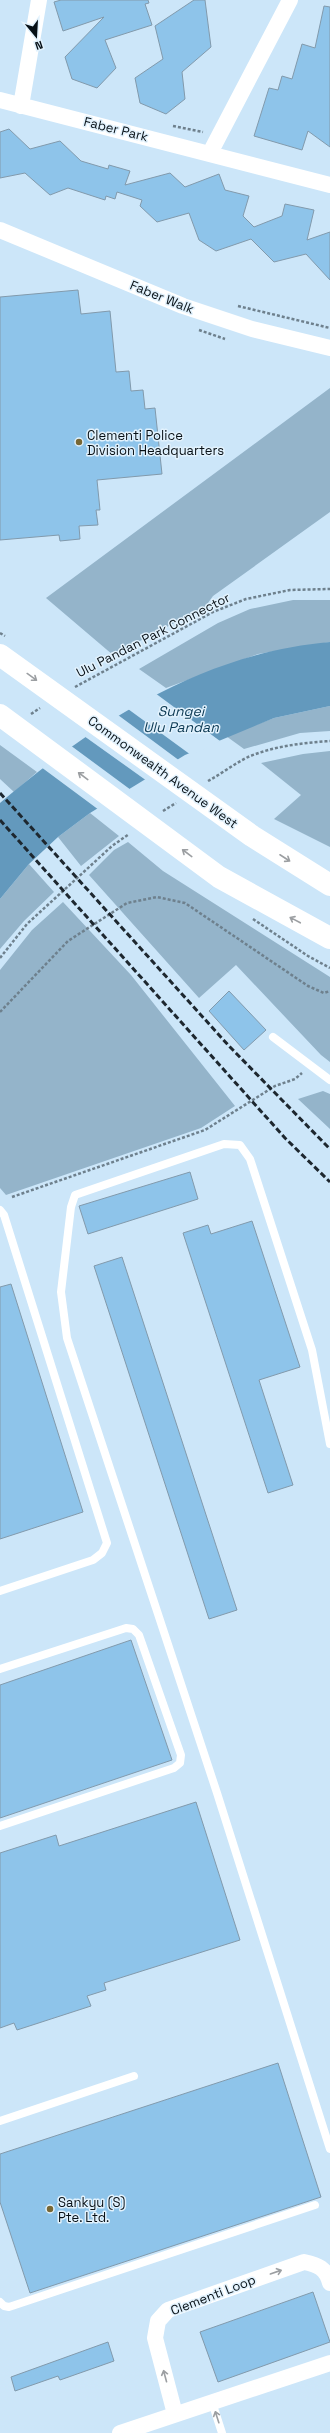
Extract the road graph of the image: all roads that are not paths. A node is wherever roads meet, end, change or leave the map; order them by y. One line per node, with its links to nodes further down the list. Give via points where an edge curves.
1 (39, 0): 4 (street)
2 (290, 0): 5 (street)
3 (0, 100): 4 (street, Faber Park)
4 (21, 106): 5 (street, Faber Park)
5 (210, 153): 6 (street, Faber Park)
6 (330, 185)
7 (0, 230): 8 (street, Faber Walk, via 183,306 252,329)
8 (330, 348)
9 (0, 654): 11 (main road, Commonwealth Avenue West, one-way to 11, via 252,836)
10 (0, 715): 12 (main road, one-way to 10, via 219,877)
11 (330, 885)
12 (330, 938)
13 (273, 1037): 14 (lane)
14 (330, 1080)
15 (0, 1210): 17 (lane, via 4,1215 107,1543 102,1553 93,1560)
16 (330, 1444): 22 (lane, via 312,1350 250,1159 240,1145 224,1144 75,1195 71,1207 61,1292 67,1338 217,1792)
17 (0, 1591)
18 (0, 1669): 19 (lane, via 126,1628 133,1629 139,1636 181,1755 180,1763 174,1768)
19 (0, 1826)
20 (134, 2076): 21 (lane)
21 (0, 2121)
22 (330, 2150)
23 (315, 2205): 25 (lane, via 9,2307)
24 (330, 2283): 28 (street, Clementi Loop, one-way to 24, via 155,2338 158,2321 168,2310 304,2262 319,2266 328,2274)
25 (0, 2302)
26 (330, 2363): 27 (street)
27 (212, 2402): 28 (street); 30 (lane, one-way to 27)
28 (175, 2414): 29 (street)
29 (120, 2433)
30 (222, 2433)

